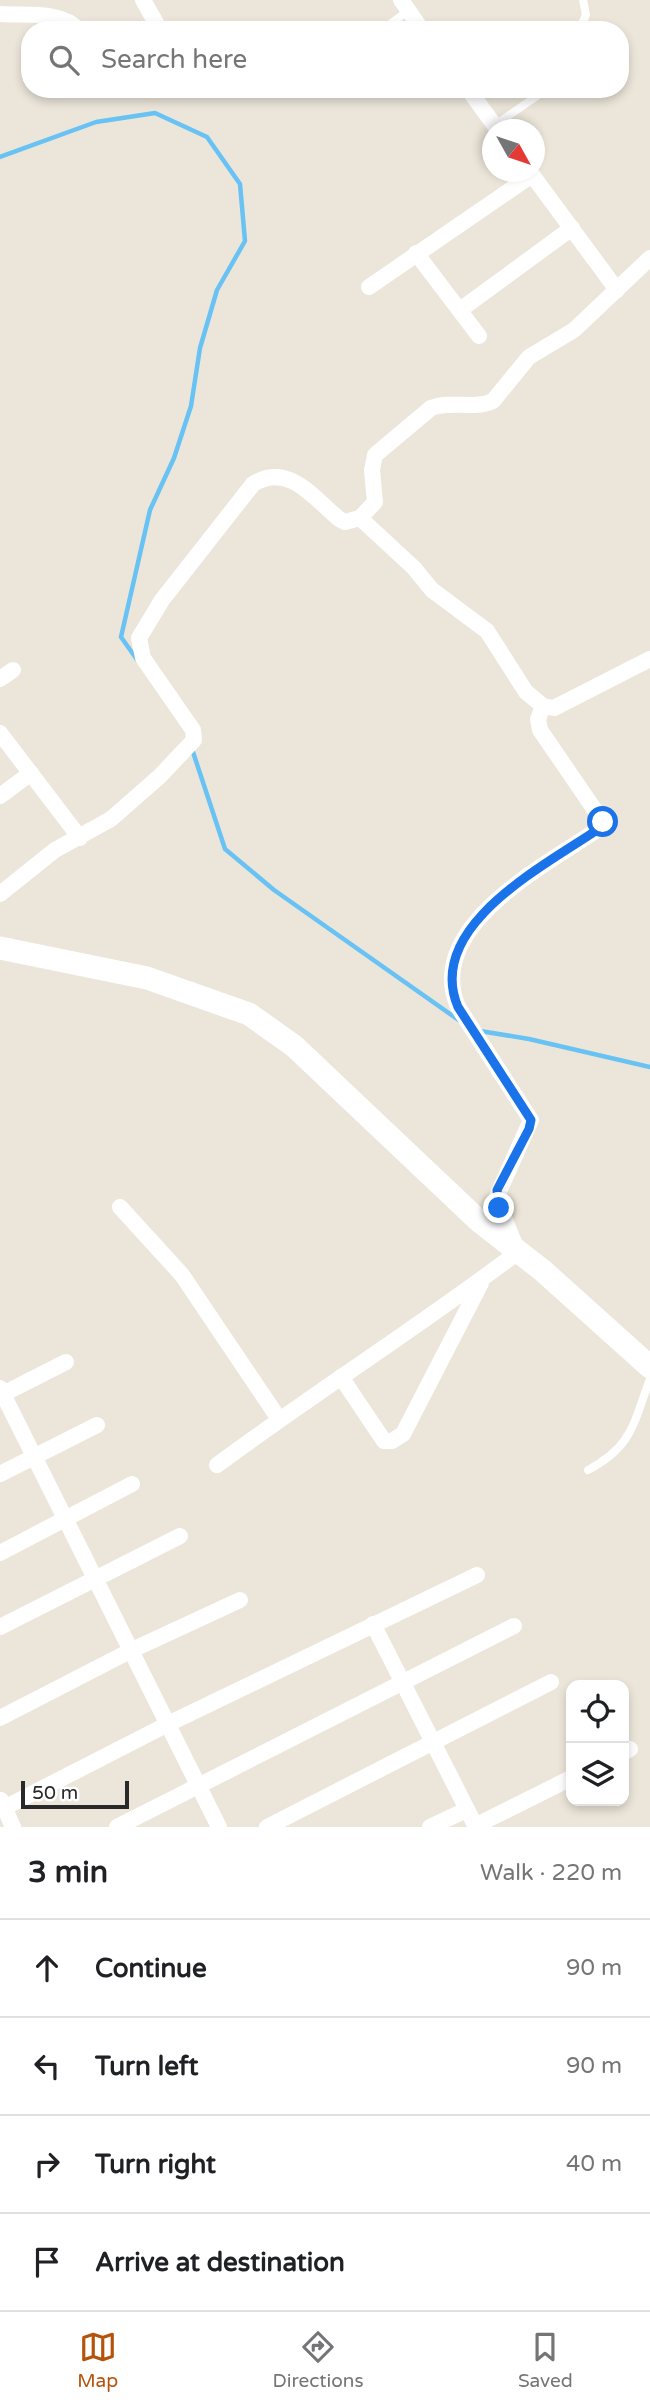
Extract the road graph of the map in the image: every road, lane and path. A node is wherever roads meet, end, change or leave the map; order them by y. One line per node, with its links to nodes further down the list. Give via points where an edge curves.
1 (143, 0): 6 (street)
2 (583, 0): 9 (lane)
3 (404, 6): 7 (lane); 8 (street)
4 (0, 15): 5 (street)
5 (71, 21)
6 (155, 21)
7 (390, 21)
8 (415, 21)
9 (583, 21)
10 (475, 98): 12 (street)
11 (535, 98): 13 (lane)
12 (491, 119)
13 (508, 119)
14 (518, 182): 17 (street)
15 (538, 182): 16 (street)
16 (572, 228): 20 (street); 21 (street)
17 (416, 253): 19 (street); 21 (street)
18 (650, 258): 20 (street)
19 (369, 287)
20 (617, 290): 23 (street, via 574,330 529,357 493,401 431,408 375,455 375,502)
21 (460, 310): 22 (street)
22 (479, 336)
23 (360, 518): 25 (street, via 432,590 487,632 522,687); 29 (street, via 339,519 293,479 281,475 261,479 245,494 162,600 139,638 143,658 193,730 194,740 111,819)
24 (650, 659): 25 (street, via 554,708)
25 (543, 706): 33 (street, via 540,730 603,822 472,923 457,950 452,980 458,1007 531,1120 496,1198)
26 (0, 733): 27 (street)
27 (31, 773): 28 (street); 29 (street)
28 (0, 796)
29 (80, 838): 30 (street, via 55,850)
30 (0, 894)
31 (0, 948): 33 (main road, via 147,978 249,1014 294,1046 479,1221)
32 (120, 1207): 40 (street, via 182,1275)
33 (518, 1252): 34 (street); 36 (main road)
34 (484, 1278): 37 (street); 37 (street, via 403,1434 384,1441)
35 (65, 1362): 39 (street)
36 (650, 1367)
37 (341, 1377): 40 (street)
38 (650, 1379): 44 (lane, via 627,1441 611,1458)
39 (1, 1391): 42 (street)
40 (279, 1419): 43 (street)
41 (97, 1425): 42 (street)
42 (35, 1456): 45 (street); 47 (street)
43 (217, 1465)
44 (588, 1470)
45 (0, 1474)
46 (132, 1485): 47 (street)
47 (66, 1518): 49 (street); 51 (street)
48 (180, 1536): 51 (street)
49 (0, 1553)
50 (477, 1575): 53 (street)
51 (96, 1578): 55 (street); 56 (street)
52 (240, 1600): 56 (street)
53 (373, 1624): 58 (street); 60 (street)
54 (514, 1626): 58 (street)
55 (0, 1627)
56 (132, 1650): 59 (street); 60 (street)
57 (551, 1682): 61 (street)
58 (402, 1685): 61 (street); 63 (street)
59 (0, 1718)
60 (168, 1724): 63 (street); 64 (street)
61 (433, 1744): 65 (street); 70 (street)
62 (566, 1780): 66 (street)
63 (198, 1785): 68 (street); 69 (street)
64 (2, 1803): 67 (street)
65 (466, 1810): 66 (street); 71 (street)
66 (475, 1826)
67 (13, 1827)
68 (117, 1827)
69 (219, 1827)
70 (267, 1827)
71 (430, 1827)

